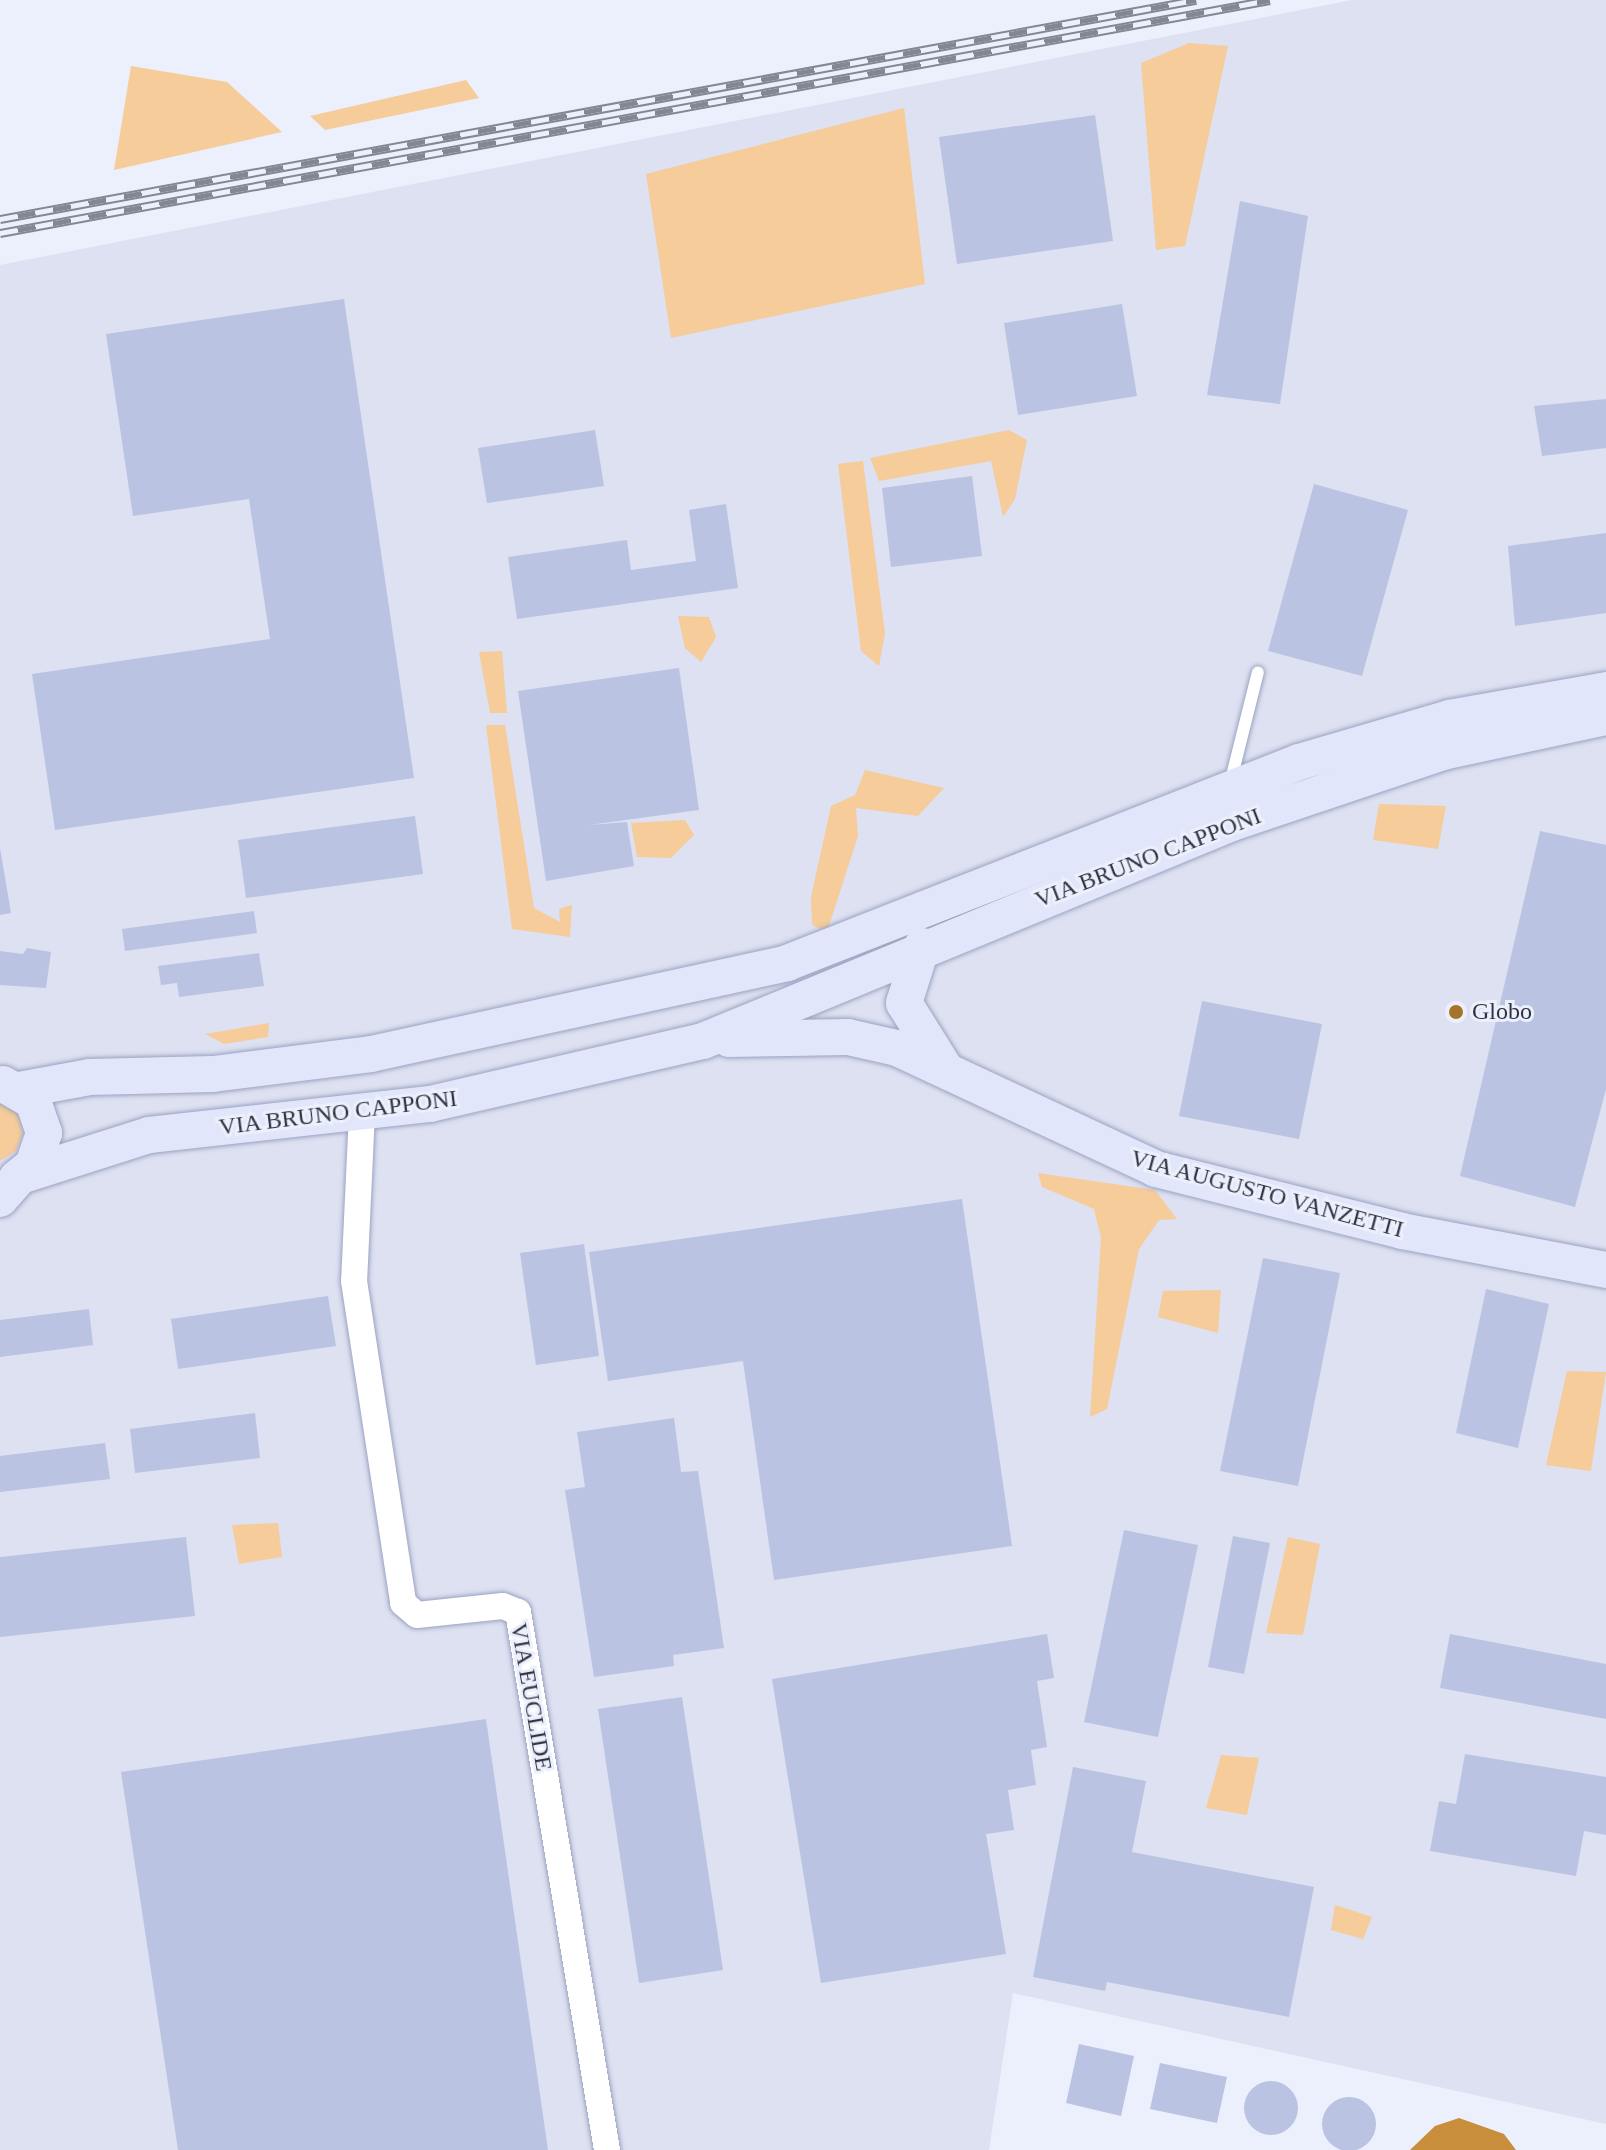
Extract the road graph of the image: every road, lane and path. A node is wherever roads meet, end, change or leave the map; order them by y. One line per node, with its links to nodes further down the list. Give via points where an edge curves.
1 (1258, 672): 4 (lane)
2 (1606, 690): 4 (main road, VIA BRUNO CAPPONI, via 1449,718)
3 (1606, 717): 5 (main road, VIA BRUNO CAPPONI, via 1443,752 1232,823)
4 (1229, 787): 6 (main road, VIA BRUNO CAPPONI, via 924,915)
5 (922, 946): 7 (main road, VIA BRUNO CAPPONI); 8 (main road, VIA AUGUSTO VANZETTI, via 904,1003)
6 (699, 985): 7 (main road, via 718,1009); 9 (main road, VIA BRUNO CAPPONI, via 371,1054 213,1074 90,1077)
7 (703, 1041): 8 (main road, VIA AUGUSTO VANZETTI, via 848,1037); 10 (main road, VIA BRUNO CAPPONI)
8 (945, 1068): 12 (main road, VIA AUGUSTO VANZETTI, via 1062,1131 1156,1169 1402,1231)
9 (10, 1087): 11 (main road, via 33,1101 44,1133 33,1165)
10 (362, 1113): 11 (main road, VIA BRUNO CAPPONI, via 149,1135); 13 (street, VIA EUCLIDE, via 354,1281 403,1603 417,1615 503,1606 518,1612)
11 (7, 1186)
12 (1606, 1270)
13 (607, 2150)

